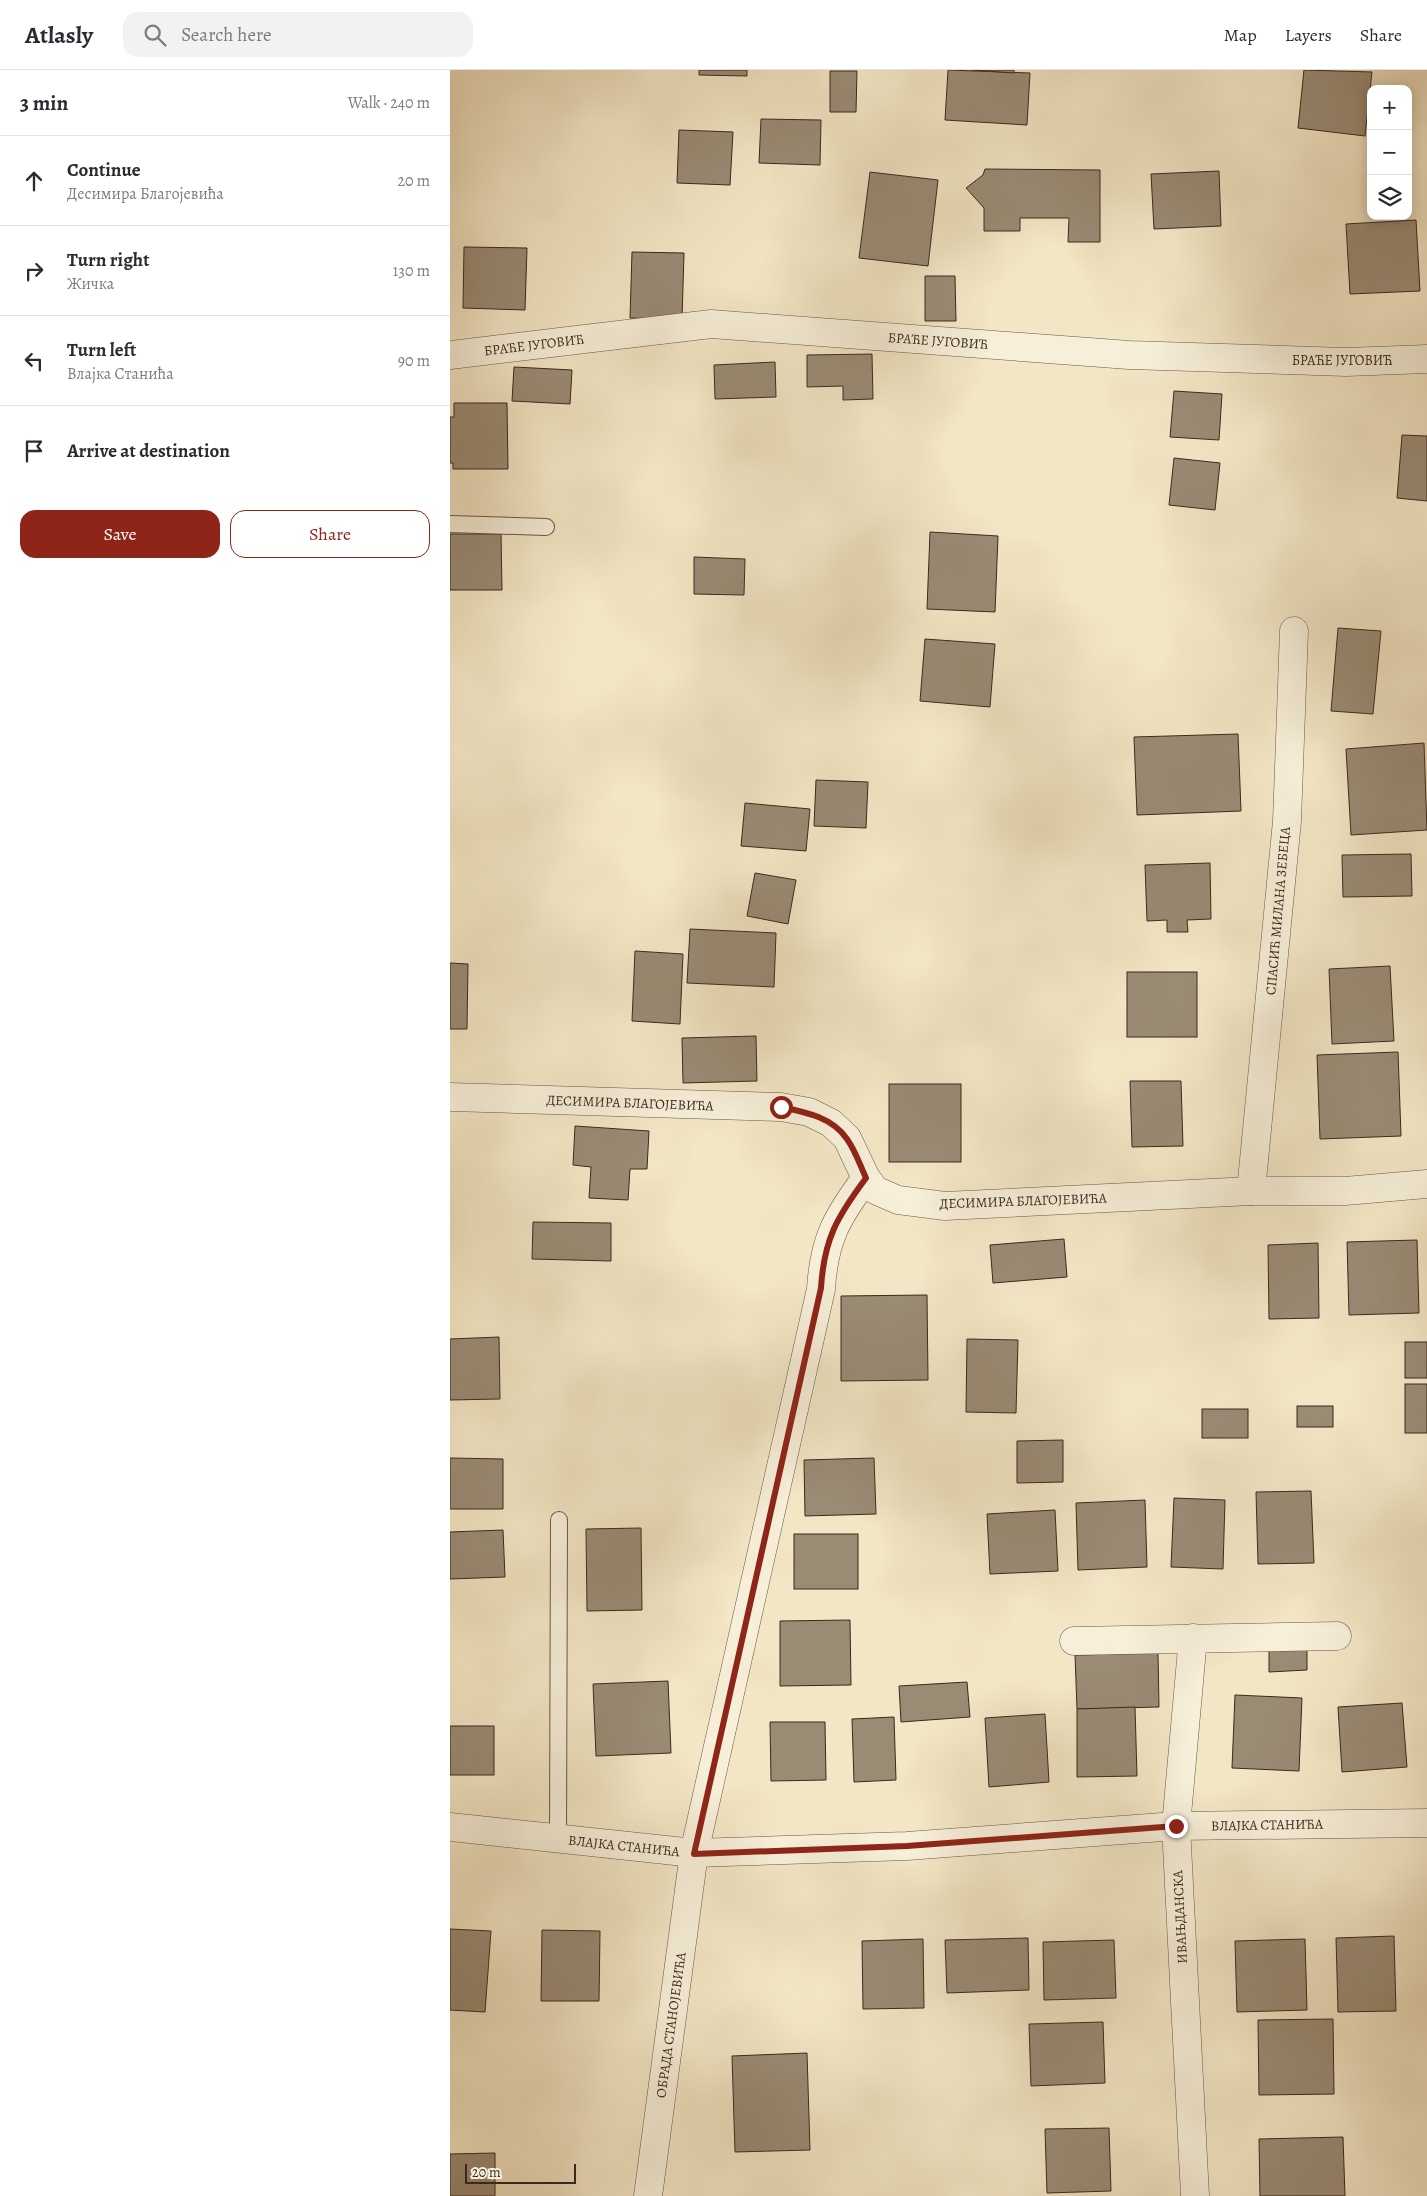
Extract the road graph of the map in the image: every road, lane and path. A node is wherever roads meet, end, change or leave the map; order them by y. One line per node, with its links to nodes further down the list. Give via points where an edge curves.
1 (450, 355): 2 (street, БРАЋЕ ЈУГОВИЋ, via 711,324 1129,355 1346,362)
2 (1427, 359)
3 (450, 524): 4 (lane)
4 (546, 527)
5 (1294, 631): 9 (street, СПАСИЋ МИЛАНА ЗЕБЕЦА, via 1287,821)
6 (450, 1098): 7 (street, ДЕСИМИРА БЛАГОЈЕВИЋА, via 781,1107 809,1112 831,1123 847,1138)
7 (866, 1178): 9 (street, ДЕСИМИРА БЛАГОЈЕВИЋА, via 875,1190 898,1200 945,1206); 18 (street, ОБРАДА СТАНОЈЕВИЋА, via 845,1206 826,1245 821,1288)
8 (1427, 1184): 9 (street, ДЕСИМИРА БЛАГОЈЕВИЋА, via 1345,1191)
9 (1251, 1191)
10 (559, 1520): 17 (lane)
11 (1337, 1636): 12 (street)
12 (1193, 1638): 13 (street); 15 (street, ИВАЊДАНСКА)
13 (1074, 1641)
14 (1427, 1823): 15 (street, ВЛАЈКА СТАНИЋА)
15 (1176, 1826): 18 (street, ВЛАЈКА СТАНИЋА, via 907,1846); 20 (street, ИВАЊДАНСКА)
16 (450, 1827): 17 (street, ВЛАЈКА СТАНИЋА)
17 (558, 1839): 18 (street, ВЛАЈКА СТАНИЋА)
18 (694, 1854): 19 (street, ОБРАДА СТАНОЈЕВИЋА)
19 (648, 2196)
20 (1195, 2196)

